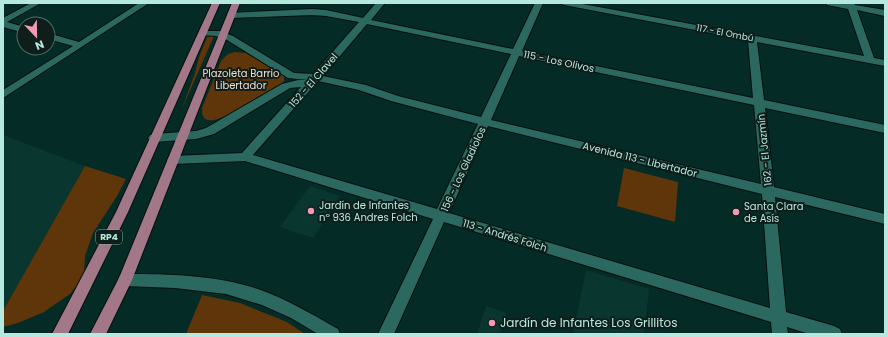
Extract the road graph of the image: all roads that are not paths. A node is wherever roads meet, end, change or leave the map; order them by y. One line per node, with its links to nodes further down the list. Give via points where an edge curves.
1 (36, 3): 13 (street)
2 (145, 3): 20 (street)
3 (216, 3): 16 (main road, RP4)
4 (236, 3): 12 (main road)
5 (381, 3): 14 (street, 152 - El Clavel)
6 (539, 3): 21 (street, 156 - Los Gladiolos)
7 (564, 3): 10 (street, 117 - El Ombú)
8 (830, 3): 9 (street)
9 (851, 5): 11 (street); 22 (street)
10 (602, 6): 19 (street, 117 - El Ombú)
11 (885, 12)
12 (231, 16): 14 (street, 115 - Los Olivos, via 312,12); 17 (main road)
13 (3, 22): 15 (street)
14 (364, 22): 21 (street, 115 - Los Olivos); 24 (street, 152 - El Clavel)
15 (16, 27)
16 (203, 33): 17 (street, Avenida 113 - Libertador); 30 (main road, RP4)
17 (223, 35): 24 (street, Avenida 113 - Libertador, via 287,74); 29 (main road)
18 (56, 38): 20 (street)
19 (752, 38): 22 (street, 117 - El Ombú); 26 (street, 162 - El Jazmín)
20 (80, 45): 25 (street)
21 (516, 52): 26 (street, 115 - Los Olivos); 27 (street, 156 - Los Gladiolos)
22 (870, 60): 23 (street, 117 - El Ombú)
23 (885, 63)
24 (312, 80): 27 (street, Avenida 113 - Libertador, via 364,96 395,99); 29 (street, Avenida 113 - Libertador, via 286,86 210,131); 31 (street, 152 - El Clavel)
25 (3, 95)
26 (759, 103): 28 (street, 115 - Los Olivos); 33 (street, 162 - El Jazmín)
27 (485, 122): 33 (street, Avenida 113 - Libertador); 34 (street, 156 - Los Gladiolos)
28 (885, 129)
29 (182, 137): 30 (street, Avenida 113 - Libertador); 32 (main road)
30 (154, 138): 38 (main road, RP4, via 77,305)
31 (244, 157): 32 (street, 113 - Andrés Folch); 34 (street, 113 - Andrés Folch)
32 (173, 160): 36 (main road)
33 (768, 190): 35 (street, Avenida 113 - Libertador); 37 (street, 162 - El Jazmín)
34 (441, 216): 37 (street, 113 - Andrés Folch); 41 (street, 156 - Los Gladiolos)
35 (885, 218)
36 (125, 280): 39 (main road); 40 (street, via 175,281 258,296)
37 (778, 317): 42 (street, 162 - El Jazmín); 43 (street, 113 - Andrés Folch)
38 (60, 334)
39 (98, 334)
40 (332, 334)
41 (386, 334)
42 (780, 334)
43 (834, 334)

